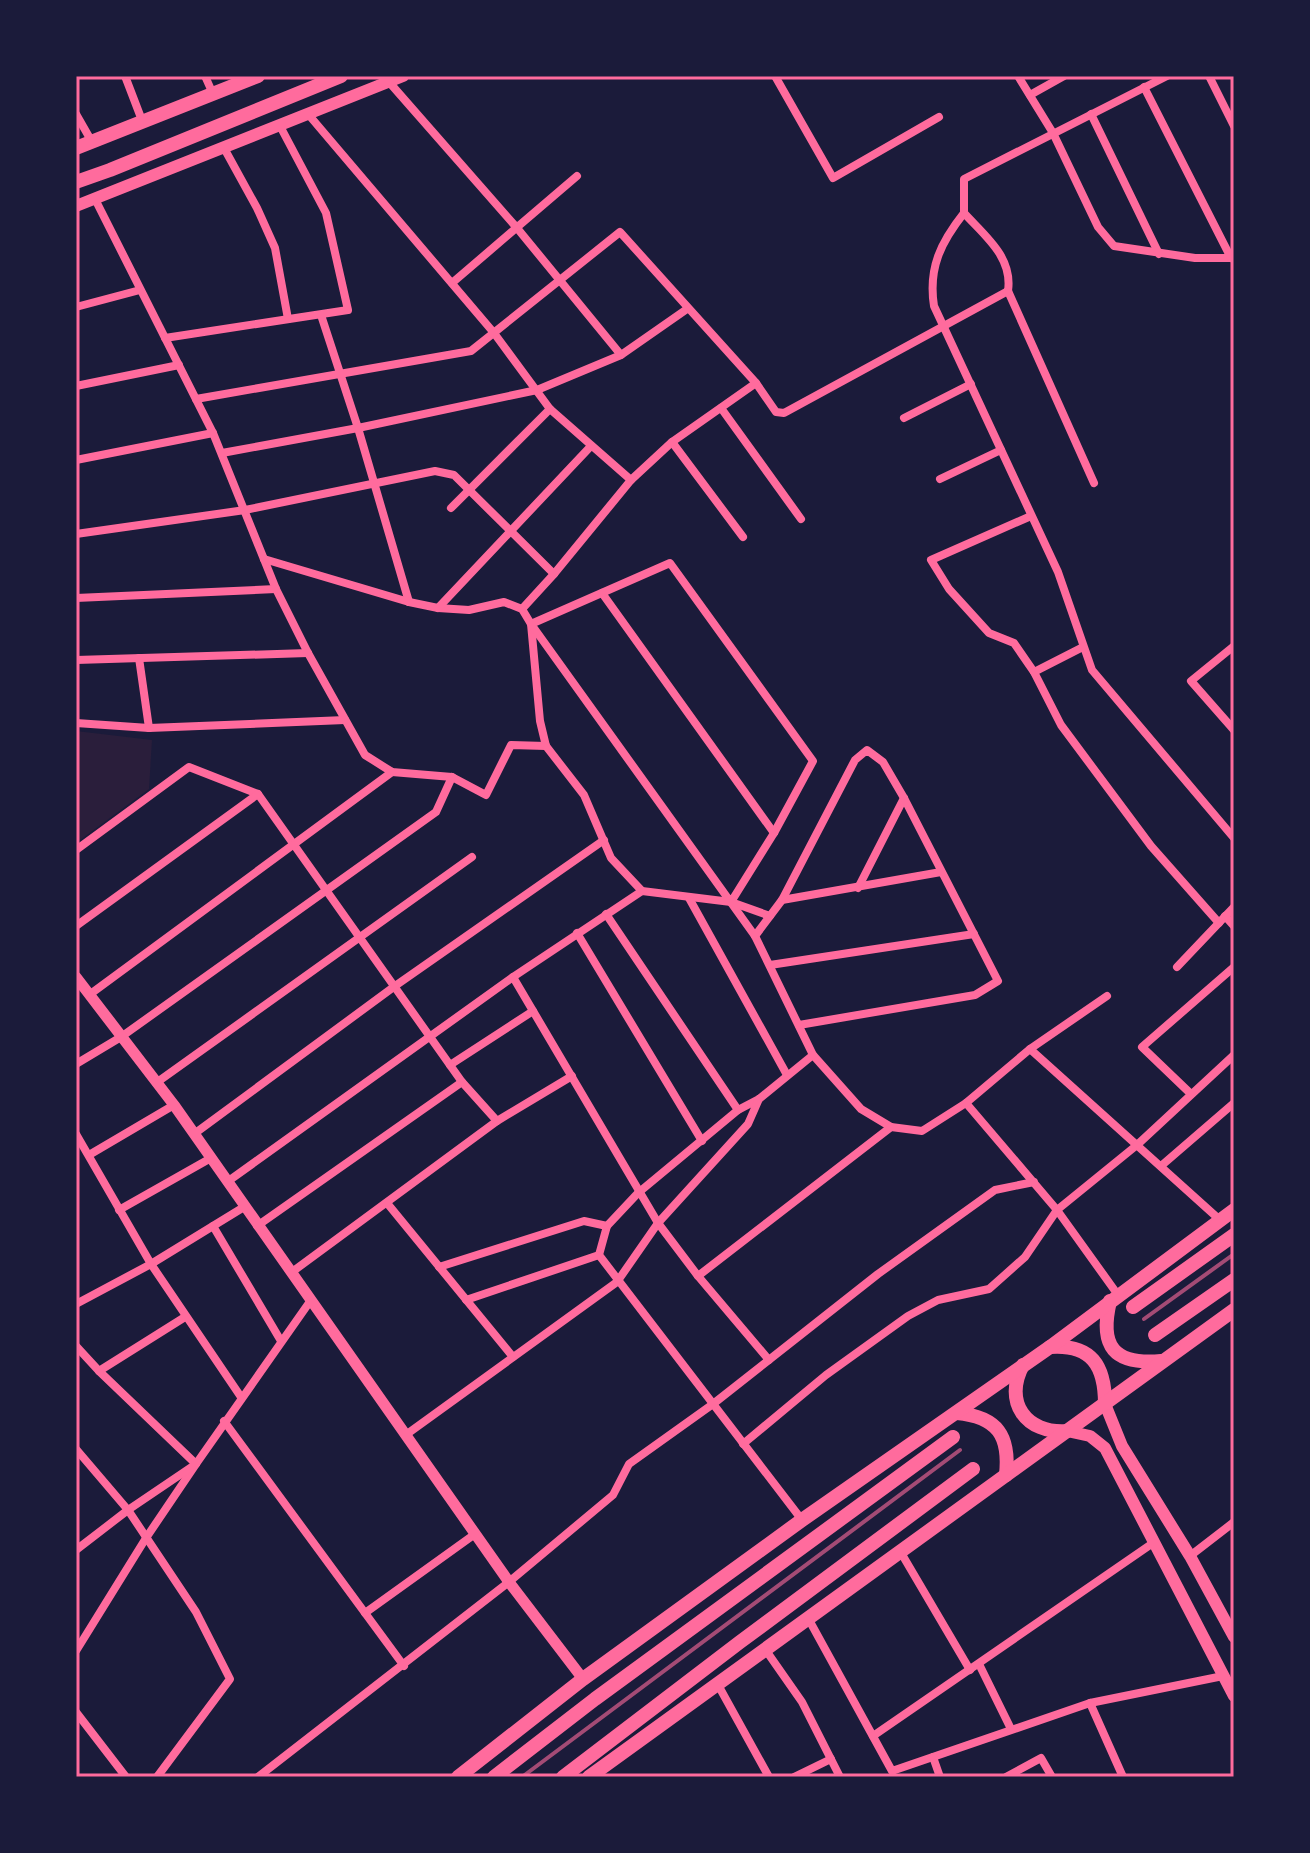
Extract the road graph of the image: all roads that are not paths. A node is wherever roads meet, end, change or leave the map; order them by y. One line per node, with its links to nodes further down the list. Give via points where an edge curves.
1 (125, 76): 19 (street)
2 (205, 76): 13 (street)
3 (258, 76): 13 (main road)
4 (341, 76): 27 (main road)
5 (403, 76): 11 (main road)
6 (775, 76): 18 (street, via 833,178)
7 (1018, 76): 14 (street)
8 (1064, 76): 14 (street)
9 (1167, 76): 12 (street)
10 (1209, 76): 21 (street)
11 (389, 82): 16 (main road); 31 (street)
12 (1144, 87): 17 (street); 33 (street)
13 (213, 94): 19 (main road)
14 (1030, 95): 22 (street)
15 (76, 114): 23 (street)
16 (308, 114): 20 (main road); 35 (street)
17 (1091, 114): 22 (street); 32 (street)
18 (939, 117)
19 (143, 123): 23 (main road)
20 (280, 126): 25 (main road); 40 (street, via 326,213 339,268 348,310)
21 (1234, 126)
22 (1053, 133): 30 (street, via 964,179); 32 (street, via 1106,237 1114,246)
23 (93, 142): 24 (main road)
24 (76, 148)
25 (224, 148): 28 (main road); 41 (street, via 275,248)
26 (577, 176): 31 (street)
27 (76, 182)
28 (95, 199): 29 (main road); 36 (street)
29 (76, 206)
30 (964, 213): 37 (street, via 1003,258 1010,274); 42 (street, via 934,266 934,306)
31 (517, 228): 34 (street); 35 (street)
32 (1159, 254): 33 (street)
33 (1233, 258)
34 (559, 279): 39 (street, via 620,232); 43 (street); 45 (street)
35 (452, 283): 43 (street)
36 (140, 290): 38 (street); 44 (street)
37 (1008, 291): 42 (street); 65 (street)
38 (76, 307)
39 (687, 309): 45 (street); 48 (street)
40 (321, 315): 41 (street); 47 (street)
41 (288, 319): 44 (street)
42 (944, 325): 48 (street, via 784,413 776,412); 49 (street)
43 (494, 333): 47 (street, via 471,351); 51 (street)
44 (165, 338): 46 (street)
45 (621, 355): 51 (street)
46 (179, 365): 50 (street); 52 (street)
47 (340, 373): 52 (street); 56 (street)
48 (756, 383): 53 (street)
49 (971, 384): 55 (street); 60 (street)
50 (76, 386)
51 (537, 390): 54 (street); 56 (street)
52 (196, 399): 57 (street)
53 (721, 408): 58 (street); 71 (street)
54 (550, 409): 59 (street); 67 (street)
55 (904, 418)
56 (358, 428): 61 (street); 66 (street)
57 (213, 433): 61 (street); 62 (street)
58 (672, 442): 64 (street); 74 (street)
59 (591, 446): 64 (street); 72 (street)
60 (1001, 450): 63 (street); 70 (street)
61 (222, 453): 69 (street)
62 (76, 460)
63 (940, 479)
64 (631, 480): 76 (street)
65 (1094, 483)
66 (374, 484): 67 (street, via 435,471 454,475); 69 (street); 80 (street)
67 (468, 491): 68 (street); 72 (street)
68 (451, 508)
69 (245, 510): 73 (street); 75 (street)
70 (1031, 516): 85 (street, via 1058,572); 89 (street, via 931,560 989,633 1014,643)
71 (801, 519)
72 (510, 531): 76 (street); 81 (street)
73 (76, 534)
74 (743, 537)
75 (264, 559): 77 (street); 80 (street)
76 (554, 574): 82 (street)
77 (276, 589): 79 (street); 86 (street)
78 (602, 593): 83 (street); 99 (street); 99 (street, via 670,563 813,761)
79 (76, 598)
80 (409, 602): 81 (street)
81 (438, 608): 82 (street, via 469,610 504,602)
82 (522, 609): 83 (street)
83 (531, 624): 94 (street); 111 (street)
84 (1234, 646): 93 (street, via 1191,681)
85 (1083, 647): 89 (street); 100 (street, via 1092,670)
86 (308, 653): 87 (street); 90 (street)
87 (139, 658): 88 (street); 92 (street)
88 (76, 660)
89 (1034, 672): 115 (street, via 1061,725 1151,846)
90 (345, 720): 92 (street); 95 (street, via 365,755)
91 (76, 723): 92 (street)
92 (149, 728)
93 (1234, 730)
94 (546, 746): 96 (street, via 511,745 486,795); 101 (street, via 584,795)
95 (392, 772): 96 (street); 102 (street)
96 (452, 777): 107 (street, via 436,812)
97 (258, 794): 102 (street); 103 (street, via 189,767); 116 (street)
98 (904, 798): 105 (street); 106 (street); 110 (street, via 883,762 867,750 855,760)
99 (774, 833): 111 (street)
100 (1234, 838)
101 (604, 840): 108 (street, via 611,858); 127 (street)
102 (294, 844): 107 (street); 128 (street)
103 (76, 850)
104 (472, 857): 120 (street)
105 (941, 872): 106 (street); 119 (street)
106 (858, 888): 110 (street)
107 (328, 891): 120 (street); 133 (street)
108 (642, 891): 109 (street); 113 (street)
109 (689, 898): 111 (street); 139 (street)
110 (782, 900): 114 (street)
111 (731, 902): 114 (street); 121 (street)
112 (1234, 907): 115 (street)
113 (606, 914): 118 (street); 148 (street)
114 (770, 916): 121 (street)
115 (1222, 920): 117 (street); 123 (street)
116 (76, 926)
117 (1234, 926)
118 (577, 933): 126 (street); 153 (street)
119 (974, 934): 122 (street); 131 (street, via 998,981 975,995)
120 (361, 936): 127 (street); 142 (street)
121 (755, 936): 122 (street)
122 (770, 965): 131 (street)
123 (1177, 967)
124 (1234, 967): 143 (street, via 1142,1047)
125 (76, 977): 128 (street)
126 (513, 977): 130 (street); 132 (street)
127 (395, 986): 132 (street); 152 (street)
128 (89, 995): 133 (street)
129 (1107, 996): 134 (street)
130 (533, 1011): 138 (street); 140 (street)
131 (799, 1025): 135 (street)
132 (430, 1036): 138 (street); 158 (street)
133 (121, 1037): 137 (street); 142 (street)
134 (1030, 1049): 145 (street); 154 (street)
135 (813, 1055): 139 (street); 150 (street, via 861,1109)
136 (1234, 1055): 143 (street)
137 (76, 1064)
138 (450, 1065): 141 (street)
139 (787, 1075): 144 (street)
140 (572, 1076): 149 (street); 160 (street)
141 (462, 1082): 149 (street); 169 (street)
142 (156, 1083): 147 (street)
143 (1191, 1094): 154 (street)
144 (759, 1099): 148 (street); 167 (street, via 748,1124)
145 (966, 1103): 150 (street, via 922,1131); 159 (street)
146 (1234, 1103): 157 (street)
147 (174, 1105): 152 (street); 155 (street)
148 (738, 1110): 153 (street)
149 (497, 1121): 161 (street)
150 (891, 1127): 176 (street)
151 (76, 1134): 155 (street)
152 (194, 1134): 156 (street)
153 (702, 1141): 160 (street)
154 (1137, 1145): 157 (street); 164 (street)
155 (89, 1155): 163 (street)
156 (211, 1158): 158 (street); 163 (street)
157 (1161, 1166): 166 (street)
158 (227, 1182): 162 (street)
159 (1034, 1182): 164 (street); 191 (street, via 995,1190)
160 (638, 1193): 167 (street); 170 (street)
161 (387, 1203): 174 (street); 175 (street)
162 (244, 1207): 168 (street); 169 (street)
163 (119, 1210): 173 (street)
164 (1057, 1210): 179 (street); 203 (street, via 1025,1257 989,1289 938,1300 908,1316)
165 (1234, 1210): 166 (main road)
166 (1220, 1220): 179 (main road)
167 (658, 1223): 176 (street); 178 (street)
168 (213, 1226): 173 (street); 187 (street)
169 (257, 1226): 175 (street)
170 (607, 1226): 172 (street); 174 (street, via 584,1221)
171 (1234, 1235): 183 (main road)
172 (599, 1255): 178 (street); 181 (street)
173 (151, 1264): 182 (street); 185 (street)
174 (439, 1267): 181 (street)
175 (292, 1272): 180 (street)
176 (698, 1276): 191 (street)
177 (1234, 1280): 186 (main road)
178 (617, 1282): 190 (street); 196 (street)
179 (1114, 1298): 189 (main road); 192 (main road, via 1106,1332 1112,1350 1134,1361)
180 (311, 1300): 187 (street); 201 (street)
181 (466, 1300): 190 (street)
182 (76, 1304)
183 (1133, 1307)
184 (1234, 1310): 192 (main road)
185 (185, 1317): 194 (street); 195 (street)
186 (1155, 1335)
187 (281, 1341): 195 (street)
188 (76, 1346): 194 (street)
189 (1050, 1347): 193 (main road); 197 (main road, via 1073,1348 1096,1362)
190 (513, 1357): 201 (street)
191 (769, 1360): 196 (street)
192 (1161, 1361): 197 (main road)
193 (1023, 1365): 198 (main road); 200 (main road, via 1015,1397 1029,1422 1052,1432)
194 (99, 1371): 205 (street)
195 (241, 1397): 199 (street)
196 (713, 1404): 203 (street); 217 (street, via 629,1464 613,1495)
197 (1105, 1404): 200 (main road); 216 (main road, via 1122,1446)
198 (957, 1413): 207 (main road, via 986,1419 997,1428 1005,1447); 209 (main road)
199 (224, 1421): 205 (street); 218 (street)
200 (1067, 1431): 207 (main road); 213 (main road, via 1090,1436 1105,1448)
201 (407, 1434): 211 (street)
202 (953, 1437): 240 (main road)
203 (743, 1444): 209 (street)
204 (76, 1449): 208 (street)
205 (196, 1464): 208 (street); 212 (street)
206 (973, 1469): 241 (main road)
207 (1006, 1475): 215 (main road)
208 (128, 1510): 212 (street); 214 (street)
209 (802, 1520): 227 (main road)
210 (1234, 1522): 216 (street)
211 (475, 1534): 217 (street); 218 (street)
212 (146, 1538): 222 (street); 237 (street, via 196,1612 230,1679)
213 (1153, 1543): 223 (street); 226 (main road)
214 (76, 1549)
215 (900, 1551): 219 (main road); 225 (street)
216 (1190, 1556): 220 (main road)
217 (509, 1582): 224 (street); 227 (street)
218 (365, 1613): 224 (street)
219 (808, 1618): 221 (main road); 233 (street)
220 (1234, 1637)
221 (765, 1649): 228 (main road); 235 (street, via 802,1702)
222 (76, 1651)
223 (979, 1664): 225 (street); 232 (street)
224 (404, 1666): 238 (street)
225 (970, 1670): 233 (street)
226 (1223, 1676): 229 (main road); 230 (street)
227 (583, 1679): 239 (main road)
228 (717, 1683): 242 (main road); 243 (street)
229 (1234, 1696)
230 (1090, 1703): 232 (street); 249 (street)
231 (76, 1712): 236 (street)
232 (1011, 1729): 234 (street)
233 (873, 1736): 234 (street, via 892,1771)
234 (933, 1757): 246 (street)
235 (831, 1759): 244 (street); 245 (street)
236 (126, 1777)
237 (157, 1777)
238 (258, 1777)
239 (458, 1777)
240 (494, 1777)
241 (563, 1777)
242 (589, 1777)
243 (769, 1777)
244 (794, 1777)
245 (840, 1777)
246 (940, 1777)
247 (1006, 1777): 248 (street, via 1041,1758)
248 (1052, 1777)
249 (1123, 1777)

